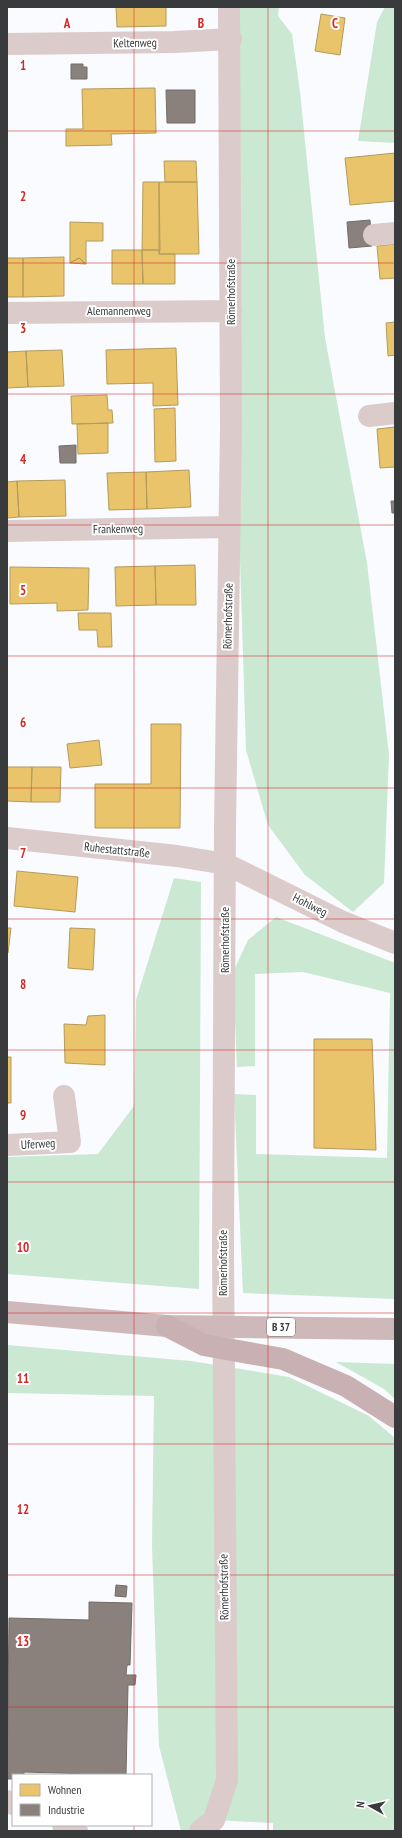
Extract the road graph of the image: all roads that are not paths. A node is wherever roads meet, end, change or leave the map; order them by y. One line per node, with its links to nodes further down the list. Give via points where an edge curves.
1 (229, 7): 2 (street)
2 (231, 39): 3 (street, Keltenweg); 6 (street, Römerhofstraße)
3 (7, 44)
4 (395, 233): 5 (street)
5 (374, 234)
6 (231, 311): 7 (street, Alemannenweg); 10 (street, Römerhofstraße)
7 (7, 312)
8 (395, 413): 9 (street)
9 (369, 416)
10 (229, 527): 11 (street, Frankenweg); 13 (street, Römerhofstraße)
11 (7, 531)
12 (7, 838): 13 (street, Ruhestattstraße, via 177,856)
13 (226, 864): 14 (street, Hohlweg, via 343,922); 23 (street, Römerhofstraße, via 223,1248 226,1780 214,1820)
14 (395, 943)
15 (64, 1096): 16 (street, Uferweg, via 70,1142)
16 (7, 1145)
17 (7, 1312): 18 (main road, B 37)
18 (167, 1326): 19 (main road, B 37); 20 (highway, via 204,1345 283,1359 346,1386)
19 (395, 1329)
20 (395, 1417)
21 (65, 1826): 22 (street)
22 (77, 1831)
23 (200, 1831)

